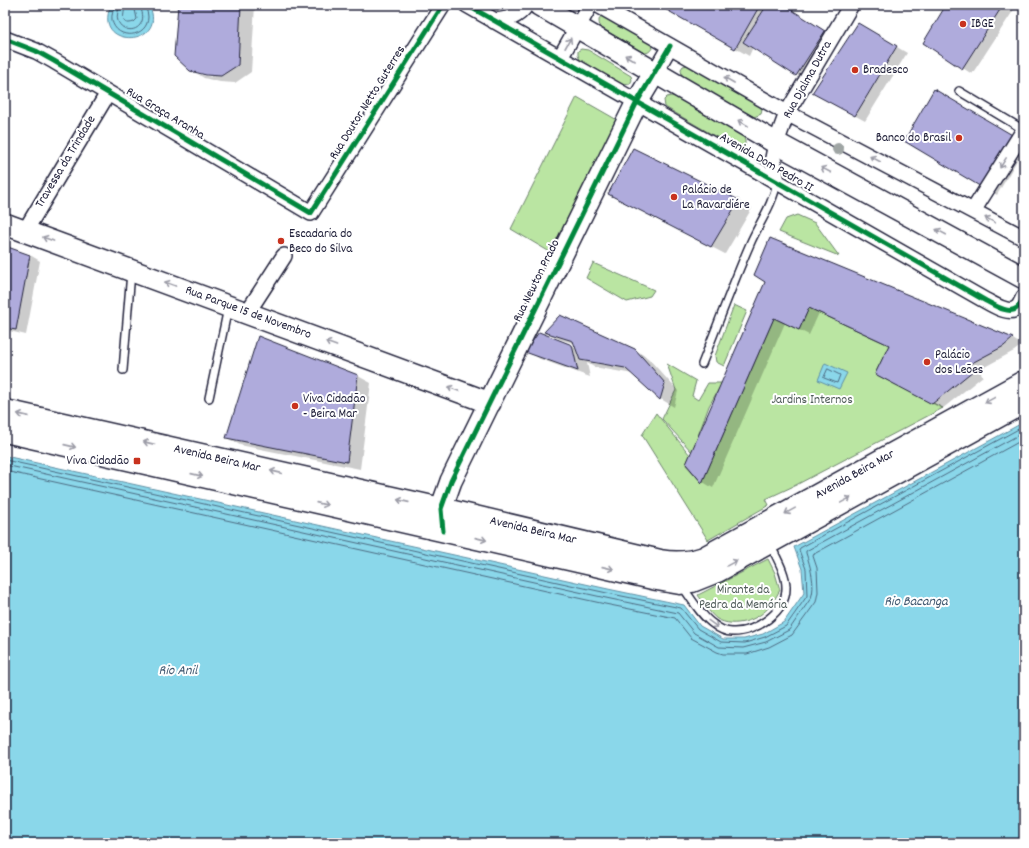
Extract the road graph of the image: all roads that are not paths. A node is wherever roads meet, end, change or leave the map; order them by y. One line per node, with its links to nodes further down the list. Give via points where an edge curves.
1 (443, 5): 22 (street, Rua Doutor Netto Guterres)
2 (467, 5): 8 (street, Avenida Dom Pedro II)
3 (526, 5): 8 (street, via 516,15)
4 (539, 5): 9 (street, Avenida Dom Pedro II)
5 (590, 5): 9 (street)
6 (598, 5): 11 (street)
7 (851, 5): 17 (street, Rua Djalma Dutra)
8 (494, 21): 12 (street, Avenida Dom Pedro II)
9 (577, 27): 12 (street, one-way to 9); 13 (street, Avenida Dom Pedro II, one-way to 9)
10 (5, 39): 15 (street, Rua Graça Aranha, via 36,51)
11 (670, 46): 13 (street, Rua Newton Prado); 17 (street, one-way to 11)
12 (560, 58): 16 (street, Avenida Dom Pedro II)
13 (655, 72): 16 (street, Rua Newton Prado); 19 (street, Avenida Dom Pedro II, one-way to 13)
14 (959, 91): 18 (lane)
15 (108, 93): 22 (street, Rua Graça Aranha); 24 (street, Travessa da Trindade)
16 (637, 102): 20 (street, Avenida Dom Pedro II); 37 (street, Rua Newton Prado)
17 (787, 113): 19 (street, Rua Djalma Dutra); 21 (street, one-way to 17)
18 (1024, 130): 21 (street, one-way to 21)
19 (776, 143): 20 (street, Rua Djalma Dutra, via 773,158); 28 (street, Avenida Dom Pedro II, one-way to 19)
20 (777, 182): 29 (street, Avenida Dom Pedro II, via 986,301 1005,310 1013,310); 32 (lane, via 775,193 744,257)
21 (973, 211): 25 (street, one-way to 21)
22 (311, 213)
23 (5, 224): 24 (street, Rua Parque 15 de Novembro)
24 (25, 231): 27 (street, Rua Parque 15 de Novembro, one-way to 24)
25 (1024, 238)
26 (284, 256): 31 (street)
27 (131, 270): 30 (street, Rua Parque 15 de Novembro, one-way to 27); 33 (lane)
28 (1024, 278)
29 (1021, 303)
30 (228, 306): 31 (street, Rua Parque 15 de Novembro); 35 (lane)
31 (248, 313): 37 (street, Rua Parque 15 de Novembro, one-way to 31)
32 (702, 364)
33 (123, 370)
34 (1024, 382): 40 (main road, Avenida Beira Mar, one-way to 40, via 694,561 660,562)
35 (209, 398)
36 (1024, 402): 42 (main road, Avenida Beira Mar, one-way to 36)
37 (490, 403): 40 (street, Rua Newton Prado, via 451,481)
38 (5, 411): 40 (main road, Avenida Beira Mar, one-way to 38)
39 (5, 431): 41 (main road, Avenida Beira Mar, one-way to 41)
40 (441, 509): 41 (street, Rua Newton Prado)
41 (443, 531): 43 (main road, Avenida Beira Mar, one-way to 43)
42 (769, 542): 43 (main road, Avenida Beira Mar, one-way to 42, via 717,571); 43 (lane, one-way to 42, via 712,624 722,630 747,631 773,616 781,606 787,588)
43 (680, 583)

